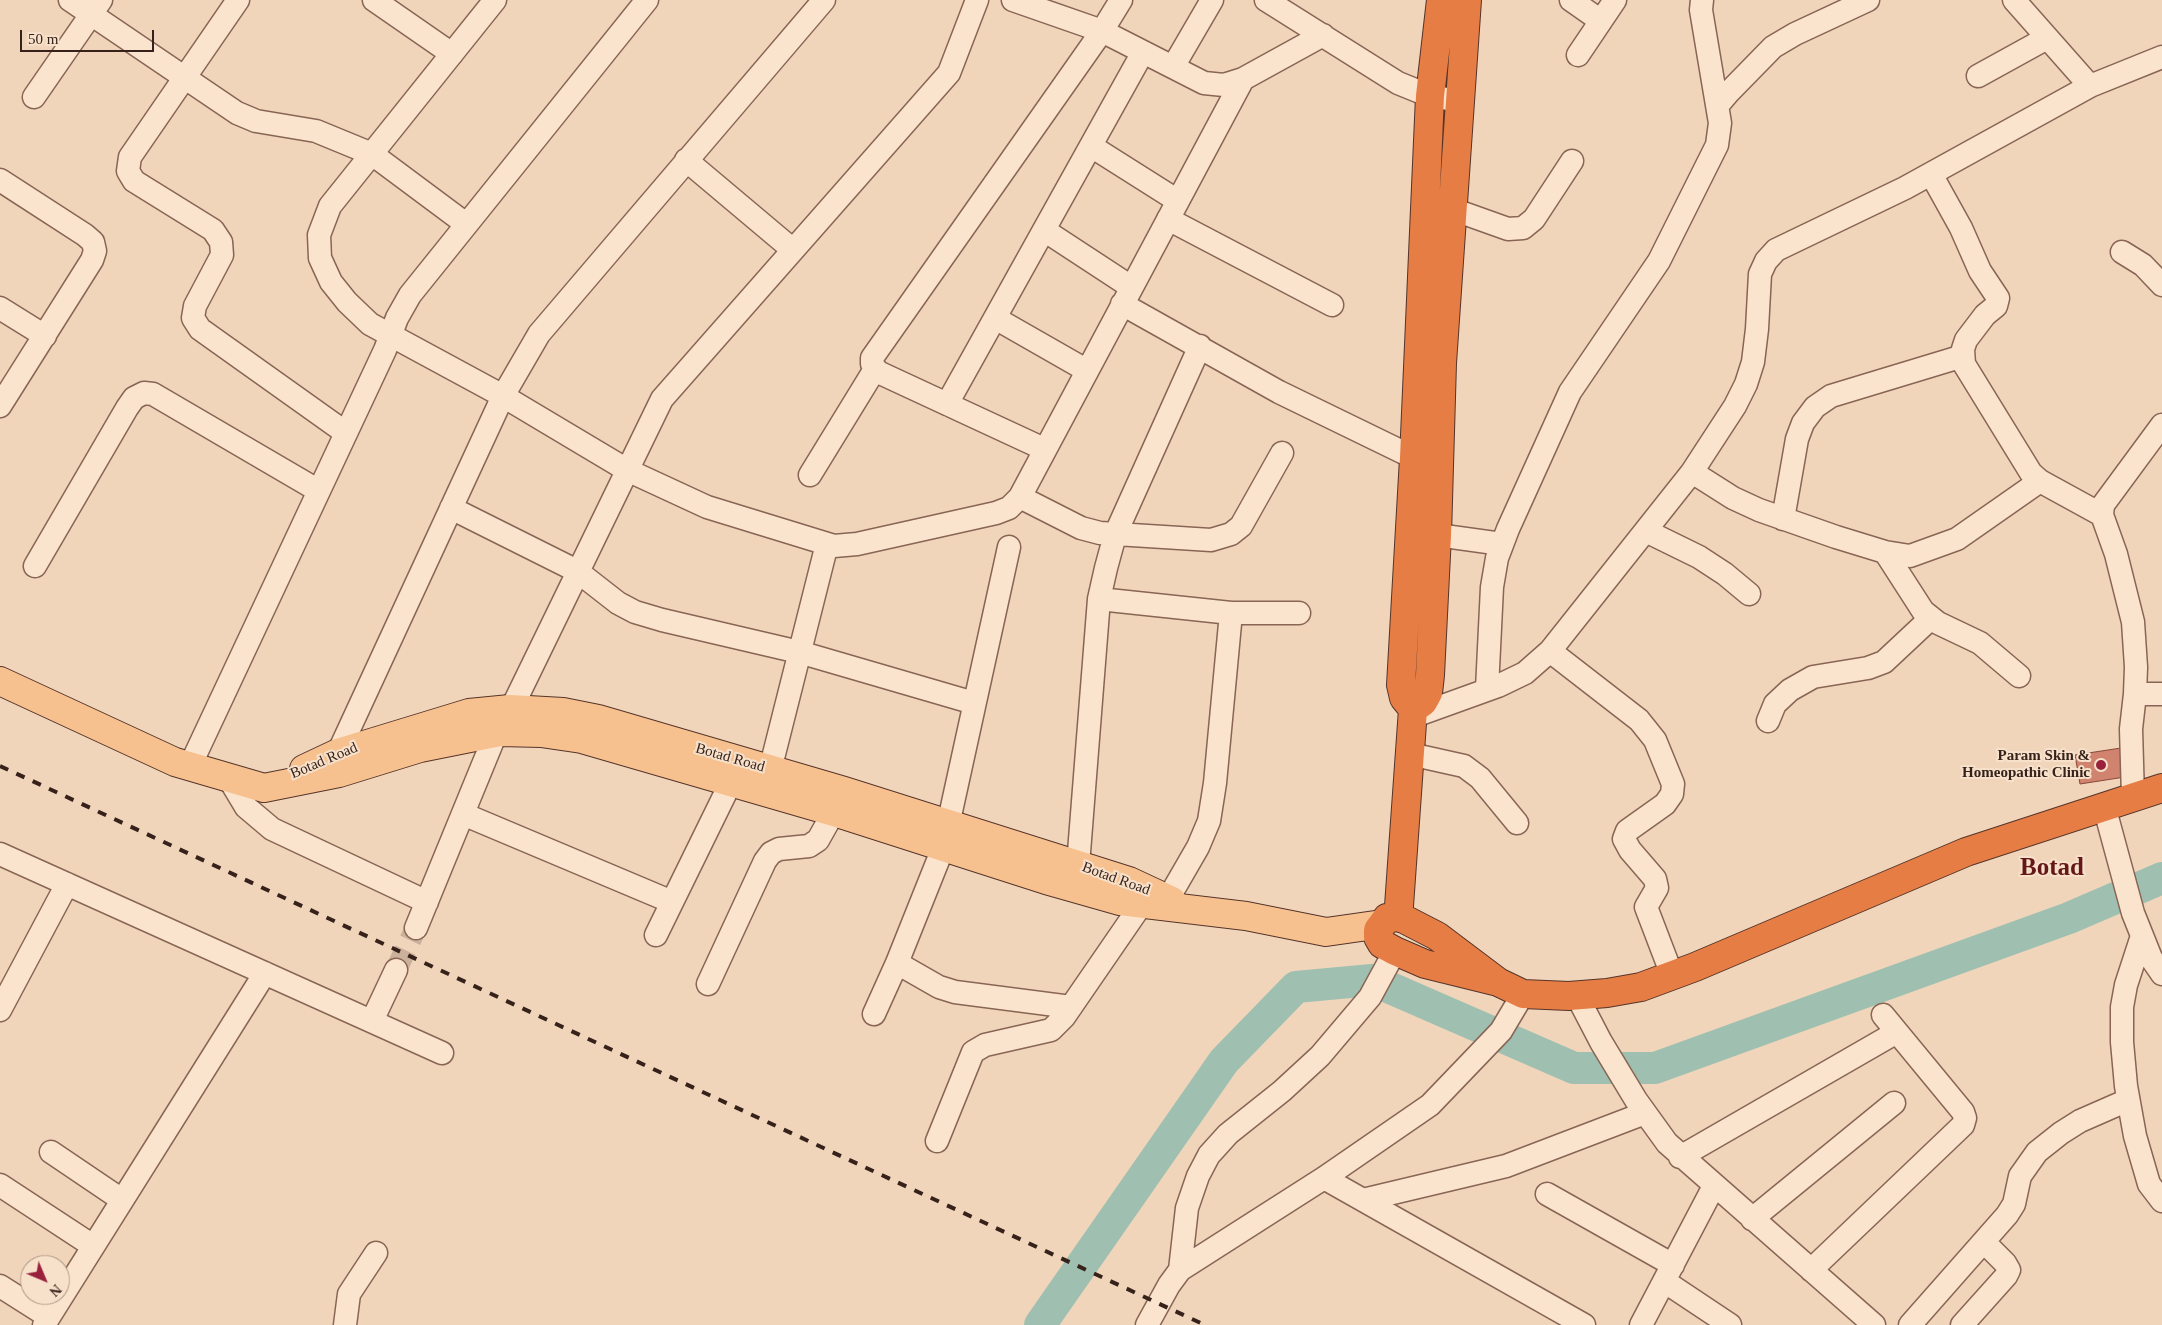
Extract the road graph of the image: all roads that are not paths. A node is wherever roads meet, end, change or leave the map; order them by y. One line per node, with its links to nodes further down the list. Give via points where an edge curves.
1 (70, 0): 19 (street)
2 (238, 0): 30 (street)
3 (374, 0): 25 (street)
4 (495, 0): 25 (street)
5 (647, 0): 45 (street)
6 (824, 0): 39 (street)
7 (977, 0): 47 (street, via 948,72)
8 (1013, 0): 21 (street)
9 (1121, 0): 21 (street)
10 (1212, 0): 28 (street)
11 (1266, 0): 22 (street)
12 (1440, 0): 33 (highway)
13 (1467, 0): 35 (highway)
14 (1571, 0): 20 (street)
15 (1614, 0): 20 (street)
16 (1702, 0): 36 (street)
17 (1868, 0): 36 (street, via 1773,47)
18 (2014, 0): 23 (street)
19 (96, 8): 30 (street); 34 (street)
20 (1601, 21): 26 (street)
21 (1102, 31): 24 (street); 58 (street, via 872,358)
22 (1328, 38): 31 (street); 33 (street, via 1398,83)
23 (2047, 38): 29 (street); 32 (street)
24 (1143, 52): 28 (street); 37 (street)
25 (452, 54): 38 (street)
26 (1578, 55)
27 (2162, 57): 32 (street)
28 (1173, 67): 31 (street, via 1204,83 1224,85)
29 (1978, 76)
30 (184, 78): 38 (street, via 237,113 256,120 316,131); 64 (street, via 130,157 128,171 134,181 213,230 221,242 222,255 195,306 193,318 200,329)
31 (1243, 79): 44 (street)
32 (2090, 86): 41 (street)
33 (1430, 96): 35 (street); 67 (highway)
34 (34, 97)
35 (1459, 101): 43 (highway)
36 (1718, 105): 82 (street, via 1717,145 1659,261 1570,392)
37 (1091, 146): 44 (street); 46 (street)
38 (372, 154): 45 (street); 54 (street, via 323,219 319,235 320,258 331,282 347,302 370,324)
39 (686, 160): 47 (street); 60 (street, via 538,334)
40 (1572, 161): 43 (street, via 1534,219 1523,228 1508,229)
41 (1931, 174): 57 (street, via 1980,271 1998,298 1996,306 1969,335 1963,349); 70 (street, via 1790,242 1766,261 1760,274 1757,329 1746,384 1736,406)
42 (0, 180): 55 (street, via 85,235 95,251)
43 (1452, 209): 69 (highway)
44 (1173, 210): 50 (street); 51 (street)
45 (466, 224): 54 (street, via 410,295)
46 (1044, 230): 50 (street); 53 (street)
47 (793, 250): 68 (street, via 662,399)
48 (2122, 252): 49 (street, via 2143,265)
49 (2162, 285)
50 (1126, 295): 56 (street); 59 (street)
51 (1332, 305)
52 (0, 308): 55 (street)
53 (995, 318): 59 (street); 61 (street)
54 (390, 335): 60 (street); 64 (street)
55 (45, 336): 62 (street)
56 (1200, 346): 67 (street, via 1280,392); 79 (street)
57 (1964, 356): 72 (street, via 1964,364 2031,473); 77 (street, via 1831,396 1815,407 1803,423 1797,439)
58 (874, 369): 61 (street); 71 (street)
59 (1086, 370): 65 (street)
60 (503, 396): 68 (street); 75 (street)
61 (947, 404): 65 (street)
62 (0, 406)
63 (2162, 425): 76 (street, via 2104,506)
64 (346, 433): 73 (street)
65 (1044, 449): 74 (street)
66 (1282, 454): 79 (street, via 1241,526 1231,534 1211,540)
67 (1414, 458): 69 (street); 100 (highway, via 1401,685)
68 (627, 470): 81 (street, via 707,507); 86 (street)
69 (1439, 470): 80 (highway)
70 (1692, 472): 77 (street, via 1733,498); 78 (street)
71 (810, 474)
72 (2040, 481): 76 (street); 84 (street, via 1957,539 1910,556)
73 (319, 491): 85 (street, via 153,394 144,393 134,398 127,408); 105 (street)
74 (1020, 497): 79 (street, via 1082,528); 81 (street, via 1009,508 996,513 858,544)
75 (452, 508): 86 (street); 103 (street)
76 (2102, 515): 97 (street, via 2116,554 2133,622)
77 (1782, 519): 84 (street)
78 (1646, 531): 87 (street, via 1699,557); 92 (street)
79 (1115, 535): 88 (street)
80 (1437, 535): 82 (street); 100 (highway, via 1428,693)
81 (827, 544): 93 (street)
82 (1502, 544): 96 (street, via 1492,587)
83 (1009, 547): 99 (street)
84 (1885, 552): 91 (street, via 1922,611)
85 (35, 566)
86 (577, 572): 93 (street, via 635,612); 102 (street)
87 (1749, 594)
88 (1098, 599): 89 (street); 118 (street)
89 (1231, 613): 90 (street); 123 (street, via 1209,821)
90 (1300, 613)
91 (1931, 618): 94 (street, via 1980,643); 101 (street, via 1884,662 1868,668 1814,677 1790,690 1775,704)
92 (1550, 651): 96 (street, via 1526,673); 132 (street, via 1639,720 1655,740 1673,784 1672,794 1665,804 1627,831 1624,839 1654,878 1657,888 1646,906)
93 (799, 652): 99 (street); 106 (street)
94 (2019, 676)
95 (0, 681): 105 (main road, Botad Road)
96 (1487, 689): 100 (street)
97 (2136, 694): 98 (street); 111 (street, via 2131,729)
98 (2162, 694)
99 (974, 704): 116 (street)
100 (1412, 713): 104 (highway)
101 (1768, 721)
102 (502, 725): 103 (main road, Botad Road, via 469,714); 106 (main road, Botad Road, via 563,712); 108 (main road, Botad Road, via 582,739); 109 (main road, Botad Road, via 339,773); 114 (street)
103 (338, 753): 109 (main road, Botad Road)
104 (1410, 754): 115 (street, via 1464,766 1480,778); 125 (highway, via 1399,906)
105 (190, 766): 107 (main road, Botad Road)
106 (770, 770): 112 (main road, Botad Road)
107 (228, 777): 109 (main road, Botad Road); 120 (street, via 246,807 272,829)
108 (731, 782): 112 (main road, Botad Road); 121 (street)
109 (264, 788)
110 (2162, 788): 111 (highway)
111 (2133, 797): 113 (highway)
112 (839, 802): 116 (main road, Botad Road); 133 (street, via 818,840 808,846 770,853)
113 (2104, 806): 127 (street); 132 (highway, via 1966,852)
114 (463, 814): 120 (street); 121 (street)
115 (1517, 823)
116 (945, 836): 118 (main road, Botad Road); 122 (main road, Botad Road, via 1102,896); 128 (street)
117 (0, 854): 119 (street)
118 (1078, 864): 123 (main road, Botad Road, via 1129,881)
119 (67, 884): 130 (street); 137 (street)
120 (427, 902): 124 (street)
121 (672, 902): 126 (street)
122 (1141, 905): 123 (main road, Botad Road); 136 (street)
123 (1180, 905): 125 (main road, Botad Road, via 1328,931)
124 (416, 928)
125 (1389, 934): 134 (highway, via 1423,927 1448,957); 158 (street, via 1370,997 1320,1056 1228,1134 1210,1155 1198,1176 1187,1208)
126 (656, 935)
127 (2142, 936): 131 (street); 141 (street, via 2122,1007)
128 (897, 963): 136 (street, via 939,987 955,992); 138 (street)
129 (396, 970): 139 (street)
130 (265, 973): 139 (street); 151 (street)
131 (2162, 974)
132 (1672, 975): 135 (highway, via 1641,987)
133 (708, 984)
134 (1523, 994): 135 (highway); 147 (street, via 1501,1031 1430,1105)
135 (1577, 996): 143 (street)
136 (1071, 1007): 144 (street, via 1051,1030 985,1045 973,1052)
137 (0, 1010)
138 (874, 1014)
139 (372, 1021): 140 (street)
140 (442, 1053)
141 (2128, 1100): 153 (street, via 2149,1184); 155 (street, via 2080,1121 2037,1152 2020,1176 2008,1215)
142 (1894, 1103): 154 (street)
143 (1641, 1107): 146 (street, via 1666,1143); 152 (street, via 1506,1166)
144 (937, 1142)
145 (51, 1152): 151 (street)
146 (1680, 1156): 149 (street); 159 (street, via 1890,1023 1963,1112 1963,1125)
147 (1324, 1178): 152 (street); 158 (street)
148 (0, 1184): 156 (street)
149 (1714, 1186): 154 (street); 160 (street)
150 (1547, 1194): 160 (street)
151 (122, 1200): 156 (street)
152 (1363, 1200): 165 (street)
153 (2162, 1201)
154 (1752, 1219): 159 (street)
155 (1984, 1242): 169 (street); 170 (street, via 2009,1270)
156 (93, 1246): 162 (street)
157 (376, 1253): 163 (street, via 349,1294)
158 (1180, 1270): 164 (street)
159 (1811, 1270): 168 (street)
160 (1668, 1273): 166 (street); 167 (street)
161 (0, 1286): 162 (street)
162 (46, 1321)
163 (345, 1325)
164 (1147, 1325)
165 (1584, 1325)
166 (1641, 1325)
167 (1730, 1325)
168 (1874, 1325)
169 (1910, 1325)
170 (1962, 1325)

